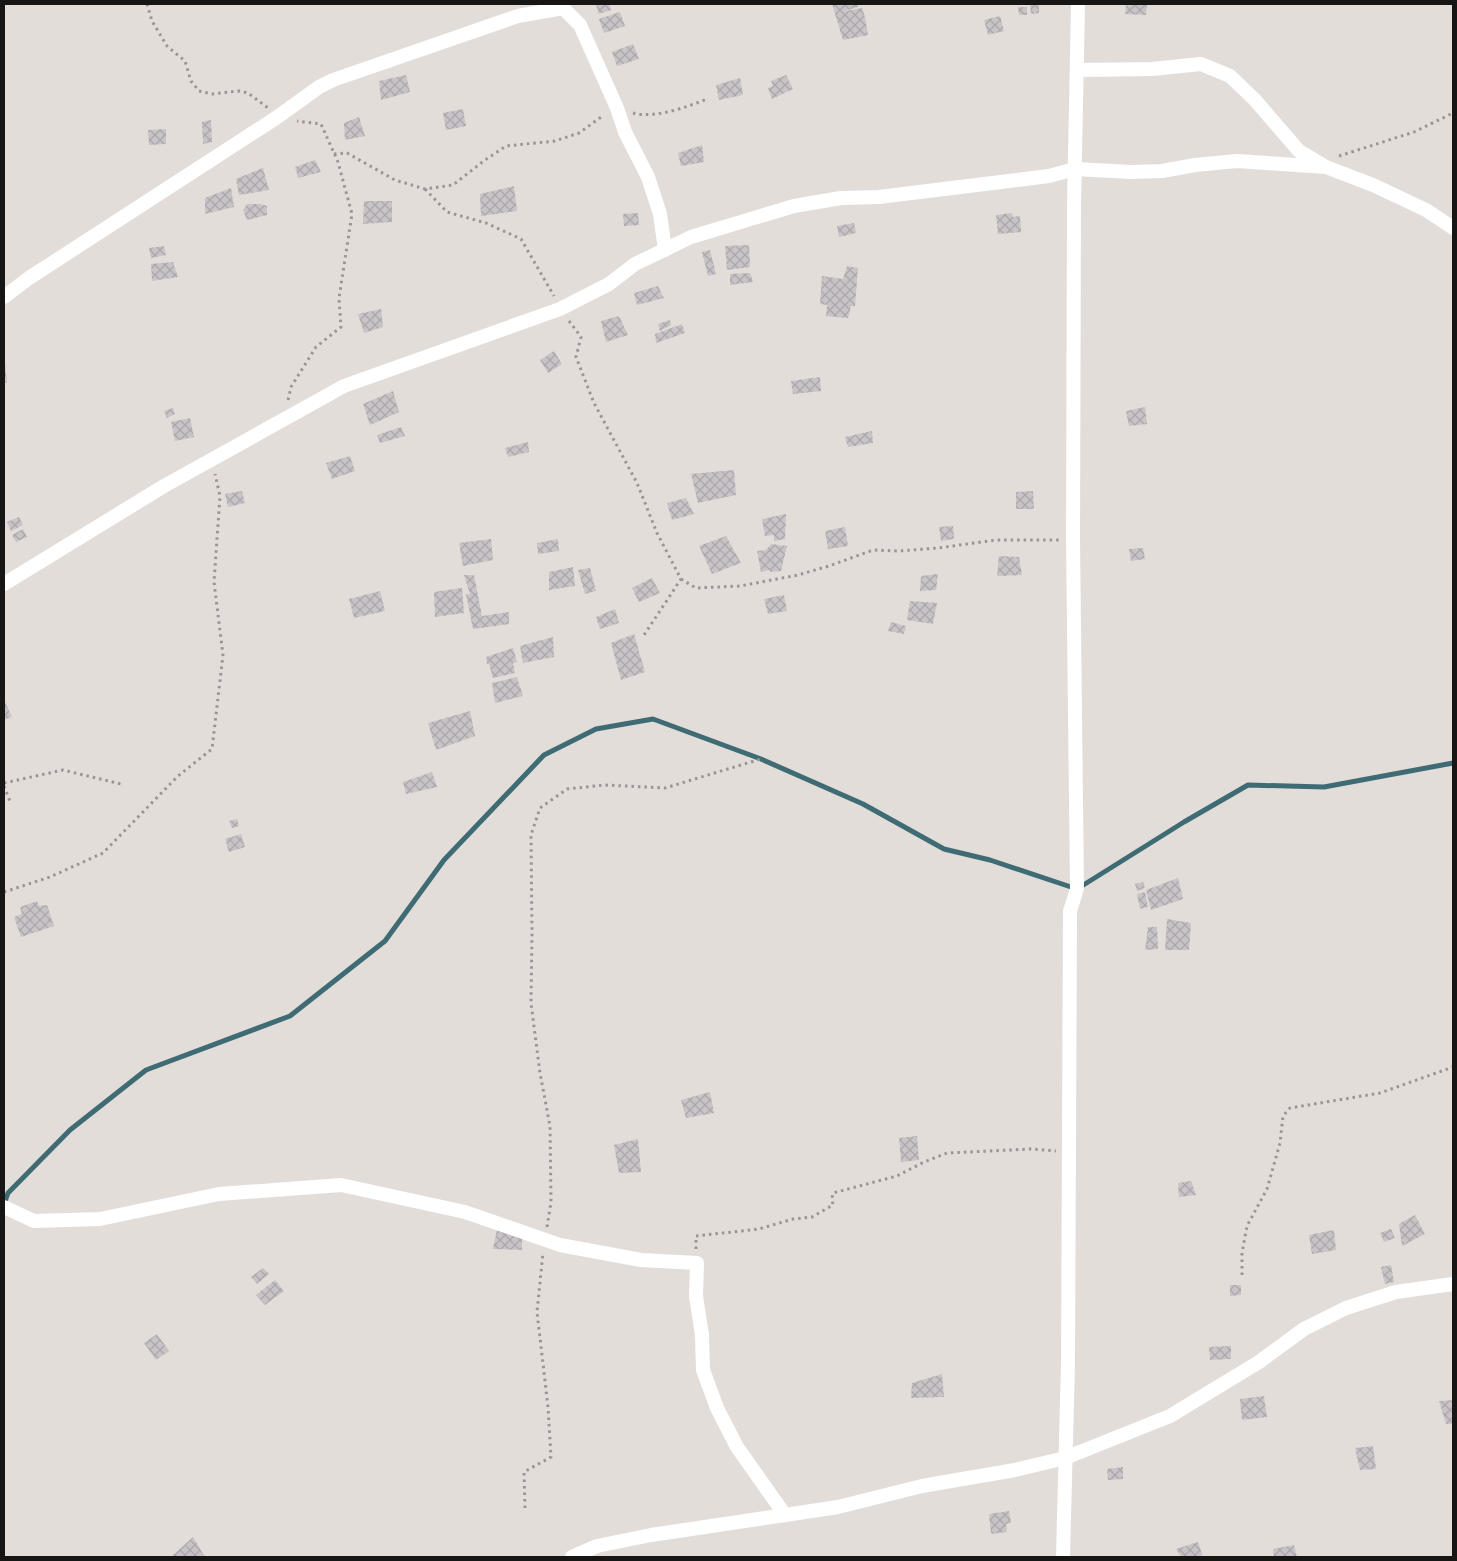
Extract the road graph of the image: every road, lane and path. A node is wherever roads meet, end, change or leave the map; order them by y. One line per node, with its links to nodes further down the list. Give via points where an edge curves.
1 (147, 4): 5 (path, via 152,21 167,46 185,61 199,91 248,93 270,109)
2 (1078, 4): 3 (street)
3 (1077, 70): 8 (street, via 1152,69 1201,64 1230,76 1299,151); 9 (street)
4 (1453, 114): 8 (path, via 1414,132)
5 (276, 118): 7 (path, via 321,124); 12 (street, via 333,80 518,16 563,8 580,25 625,132 648,177 660,214); 13 (street)
6 (527, 143): 10 (path, via 506,146 453,185)
7 (334, 154): 10 (path, via 347,153 395,180); 15 (path, via 352,214 339,298 340,327 316,347 291,387)
8 (1321, 165): 9 (street, via 1236,161 1162,171); 11 (street, via 1382,189 1426,210)
9 (1075, 168): 12 (street, via 1050,176 794,206 692,237); 17 (street)
10 (425, 189): 14 (path, via 447,212 486,223 521,239)
11 (1453, 228)
12 (665, 250): 14 (street)
13 (4, 297)
14 (560, 309): 16 (street, via 344,386); 18 (path, via 581,337 576,356 594,403 637,483 657,533)
15 (286, 406)
16 (212, 460): 19 (street); 25 (path, via 220,496 214,582 222,655 212,749 178,776 103,853 50,878)
17 (1073, 539): 18 (path, via 996,540 928,549 873,550 829,566 740,586 696,588); 27 (street, via 1077,889 1070,912)
18 (681, 579): 20 (path)
19 (4, 584)
20 (644, 635)
21 (762, 759): 29 (path, via 664,788 605,785 567,789 540,808 531,835 531,1003 550,1126 552,1202)
22 (121, 784): 23 (path, via 63,770)
23 (4, 785): 24 (path)
24 (11, 804)
25 (4, 892)
26 (1453, 1067): 31 (path, via 1380,1093 1290,1108 1283,1116 1268,1189 1247,1226)
27 (1069, 1149): 30 (path, via 1054,1152 1031,1149 947,1153 897,1176 833,1193 833,1205 812,1217 759,1229 696,1236); 33 (street)
28 (4, 1207): 29 (street, via 34,1221 100,1219 219,1194 341,1185 465,1212)
29 (544, 1241): 30 (street, via 641,1260); 34 (path, via 537,1312 551,1457 524,1472)
30 (697, 1262): 35 (street, via 696,1296 704,1370 717,1408 737,1447)
31 (1242, 1275)
32 (1453, 1284): 33 (street, via 1396,1292 1346,1308 1304,1330 1259,1362 1170,1416)
33 (1066, 1458): 35 (street, via 922,1486 838,1507); 37 (street)
34 (525, 1508)
35 (785, 1515): 36 (street, via 651,1535 597,1546)
36 (572, 1557)
37 (1063, 1557)

